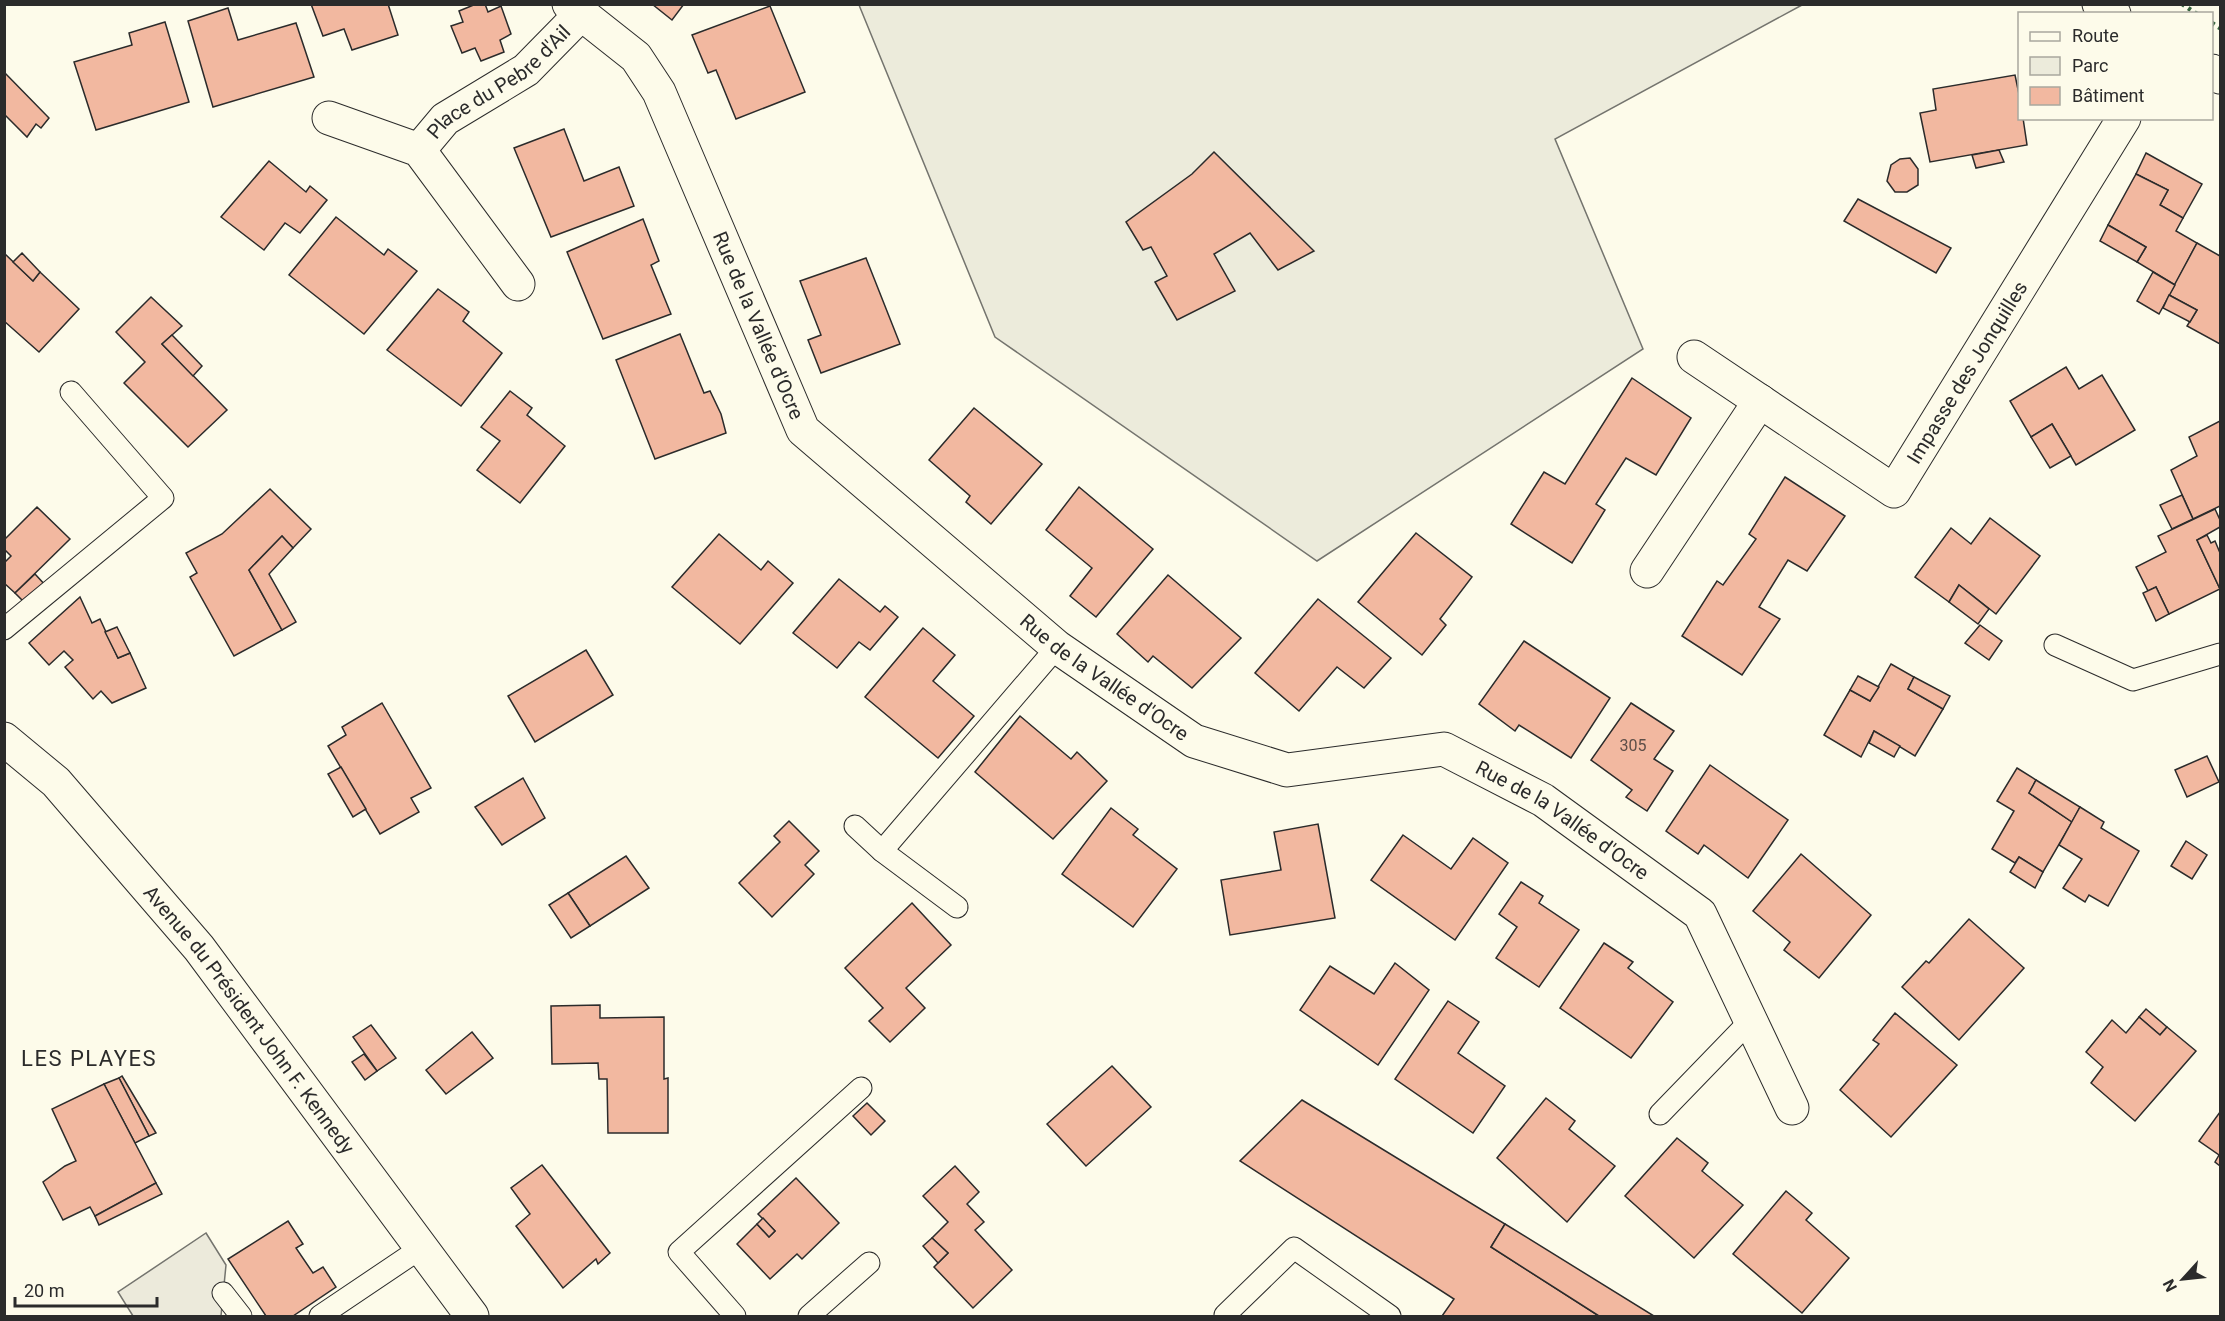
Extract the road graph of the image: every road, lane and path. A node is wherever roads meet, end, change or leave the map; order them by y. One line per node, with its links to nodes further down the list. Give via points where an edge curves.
1 (575, 9): 4 (street, Place du Pebre d'Ail, via 526,70 445,119); 12 (street, Rue de la Vallée d'Ocre, via 636,57 659,92 802,430)
2 (329, 118): 4 (street, Place du Pebre d'Ail)
3 (2123, 120): 8 (street, Impasse des Jonquilles, via 1894,491)
4 (419, 150): 5 (street, Place du Pebre d'Ail)
5 (518, 284)
6 (1694, 357): 8 (street, Impasse des Jonquilles)
7 (71, 392): 10 (lane, via 163,498)
8 (1760, 401): 9 (street)
9 (1647, 571)
10 (4, 629)
11 (2055, 645): 13 (lane, via 2133,680)
12 (1057, 647): 16 (lane); 18 (street, Rue de la Vallée d'Ocre, via 1194,741 1287,770 1444,749 1543,800 1700,914)
13 (2220, 654)
14 (4, 739): 22 (street, Avenue du Président John F. Kennedy, via 56,782 200,948)
15 (855, 826): 16 (lane)
16 (882, 851): 17 (lane)
17 (957, 907)
18 (1750, 1021): 20 (street, Rue de la Vallée d'Ocre); 21 (lane)
19 (861, 1088): 29 (lane, via 679,1252)
20 (1792, 1108)
21 (1660, 1114)
22 (421, 1248): 27 (lane); 28 (street, Avenue du Président John F. Kennedy)
23 (869, 1263): 30 (lane)
24 (223, 1293): 26 (lane)
25 (1225, 1316): 31 (lane, via 1294,1248)
26 (241, 1317)
27 (320, 1317)
28 (471, 1317)
29 (735, 1317)
30 (809, 1317)
31 (1390, 1317)

